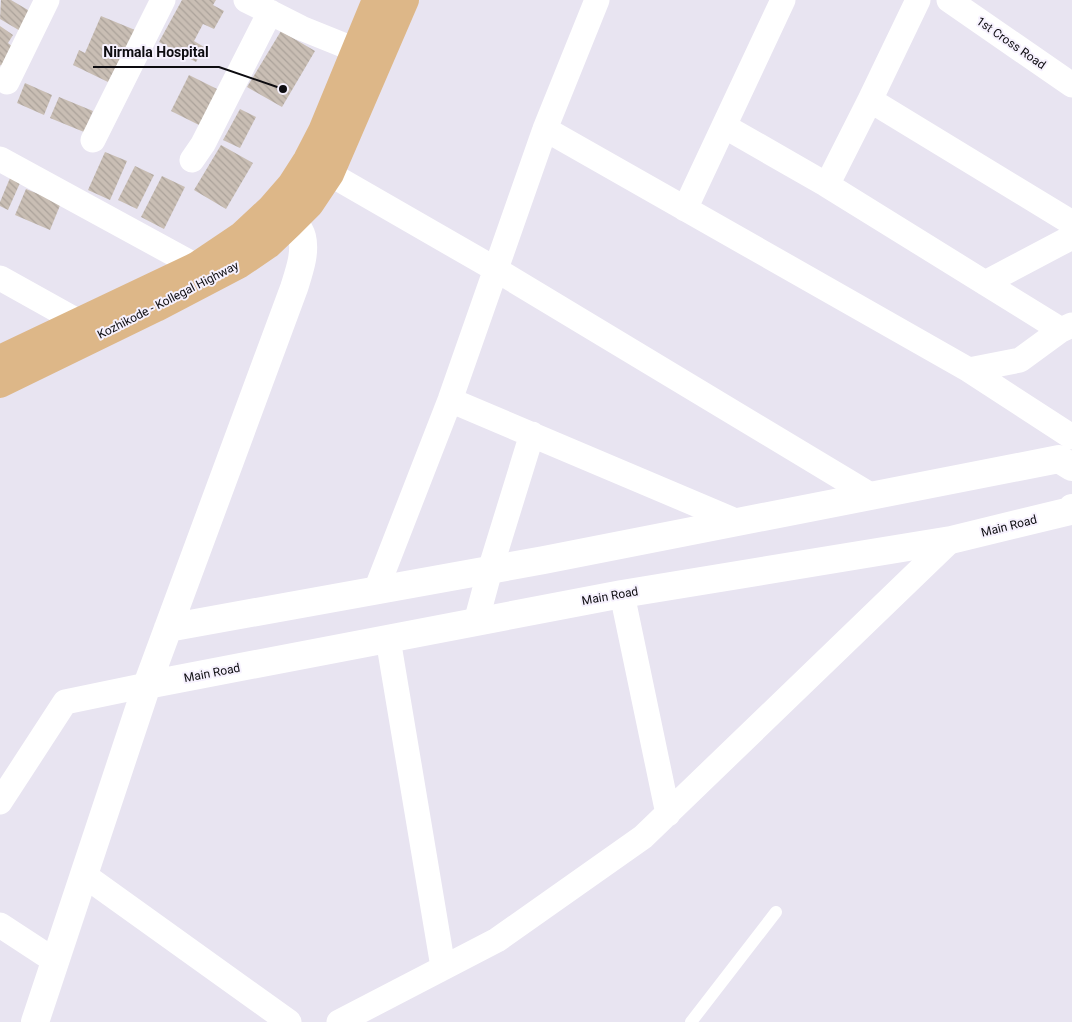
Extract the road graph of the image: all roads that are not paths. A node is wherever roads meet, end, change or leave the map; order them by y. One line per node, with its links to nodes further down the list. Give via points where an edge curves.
1 (47, 0): 13 (street)
2 (164, 0): 18 (street)
3 (246, 0): 10 (street)
4 (376, 0): 11 (main road, Kozhikode - Kollegal Highway)
5 (405, 0): 12 (main road, Kozhikode - Kollegal Highway)
6 (597, 0): 17 (street)
7 (783, 0): 16 (street)
8 (918, 0): 15 (street)
9 (949, 0): 14 (street, 1st Cross Road)
10 (270, 12): 11 (street); 20 (street)
11 (355, 49): 12 (street); 24 (main road, Kozhikode - Kollegal Highway, via 322,130 291,185)
12 (380, 60): 21 (main road, Kozhikode - Kollegal Highway)
13 (7, 82)
14 (1072, 86)
15 (870, 100): 22 (street); 25 (street)
16 (724, 126): 22 (street); 23 (street)
17 (545, 129): 23 (street); 27 (street)
18 (93, 140)
19 (0, 159): 28 (street)
20 (192, 160)
21 (330, 174): 24 (main road, Kozhikode - Kollegal Highway, via 310,204); 27 (street)
22 (827, 185): 30 (street)
23 (685, 208): 34 (street)
24 (284, 213): 28 (main road, Kozhikode - Kollegal Highway, via 268,245 240,264); 48 (street, via 302,237 302,261)
25 (1072, 224)
26 (1072, 236): 30 (street)
27 (495, 269): 36 (street); 40 (street)
28 (204, 273): 31 (main road, Kozhikode - Kollegal Highway); 35 (main road, Kozhikode - Kollegal Highway)
29 (0, 278): 31 (street)
30 (985, 283): 32 (street)
31 (78, 322): 33 (main road, Kozhikode - Kollegal Highway)
32 (1066, 327): 34 (street, via 1020,360)
33 (0, 359)
34 (970, 370): 38 (street)
35 (0, 384)
36 (450, 400): 37 (street); 45 (street)
37 (532, 434): 42 (street); 44 (street)
38 (1072, 437)
39 (1072, 467): 40 (street, via 1059,459)
40 (872, 496): 42 (street)
41 (1072, 508): 43 (street, Main Road)
42 (738, 522): 44 (street)
43 (951, 540): 46 (street, Main Road); 52 (street)
44 (490, 570): 45 (street); 47 (street)
45 (376, 590): 48 (street)
46 (622, 594): 47 (street, Main Road); 52 (street)
47 (476, 622): 49 (street, Main Road)
48 (168, 628): 50 (street)
49 (388, 639): 50 (street, Main Road); 57 (street)
50 (147, 685): 51 (street, via 65,702); 53 (street)
51 (0, 802)
52 (668, 814): 57 (street, via 643,837 498,940)
53 (84, 875): 56 (street); 59 (street)
54 (776, 912): 61 (lane)
55 (0, 925): 56 (street)
56 (55, 961): 58 (street)
57 (443, 967): 60 (street)
58 (35, 1022)
59 (288, 1022)
60 (339, 1022)
61 (691, 1022)

